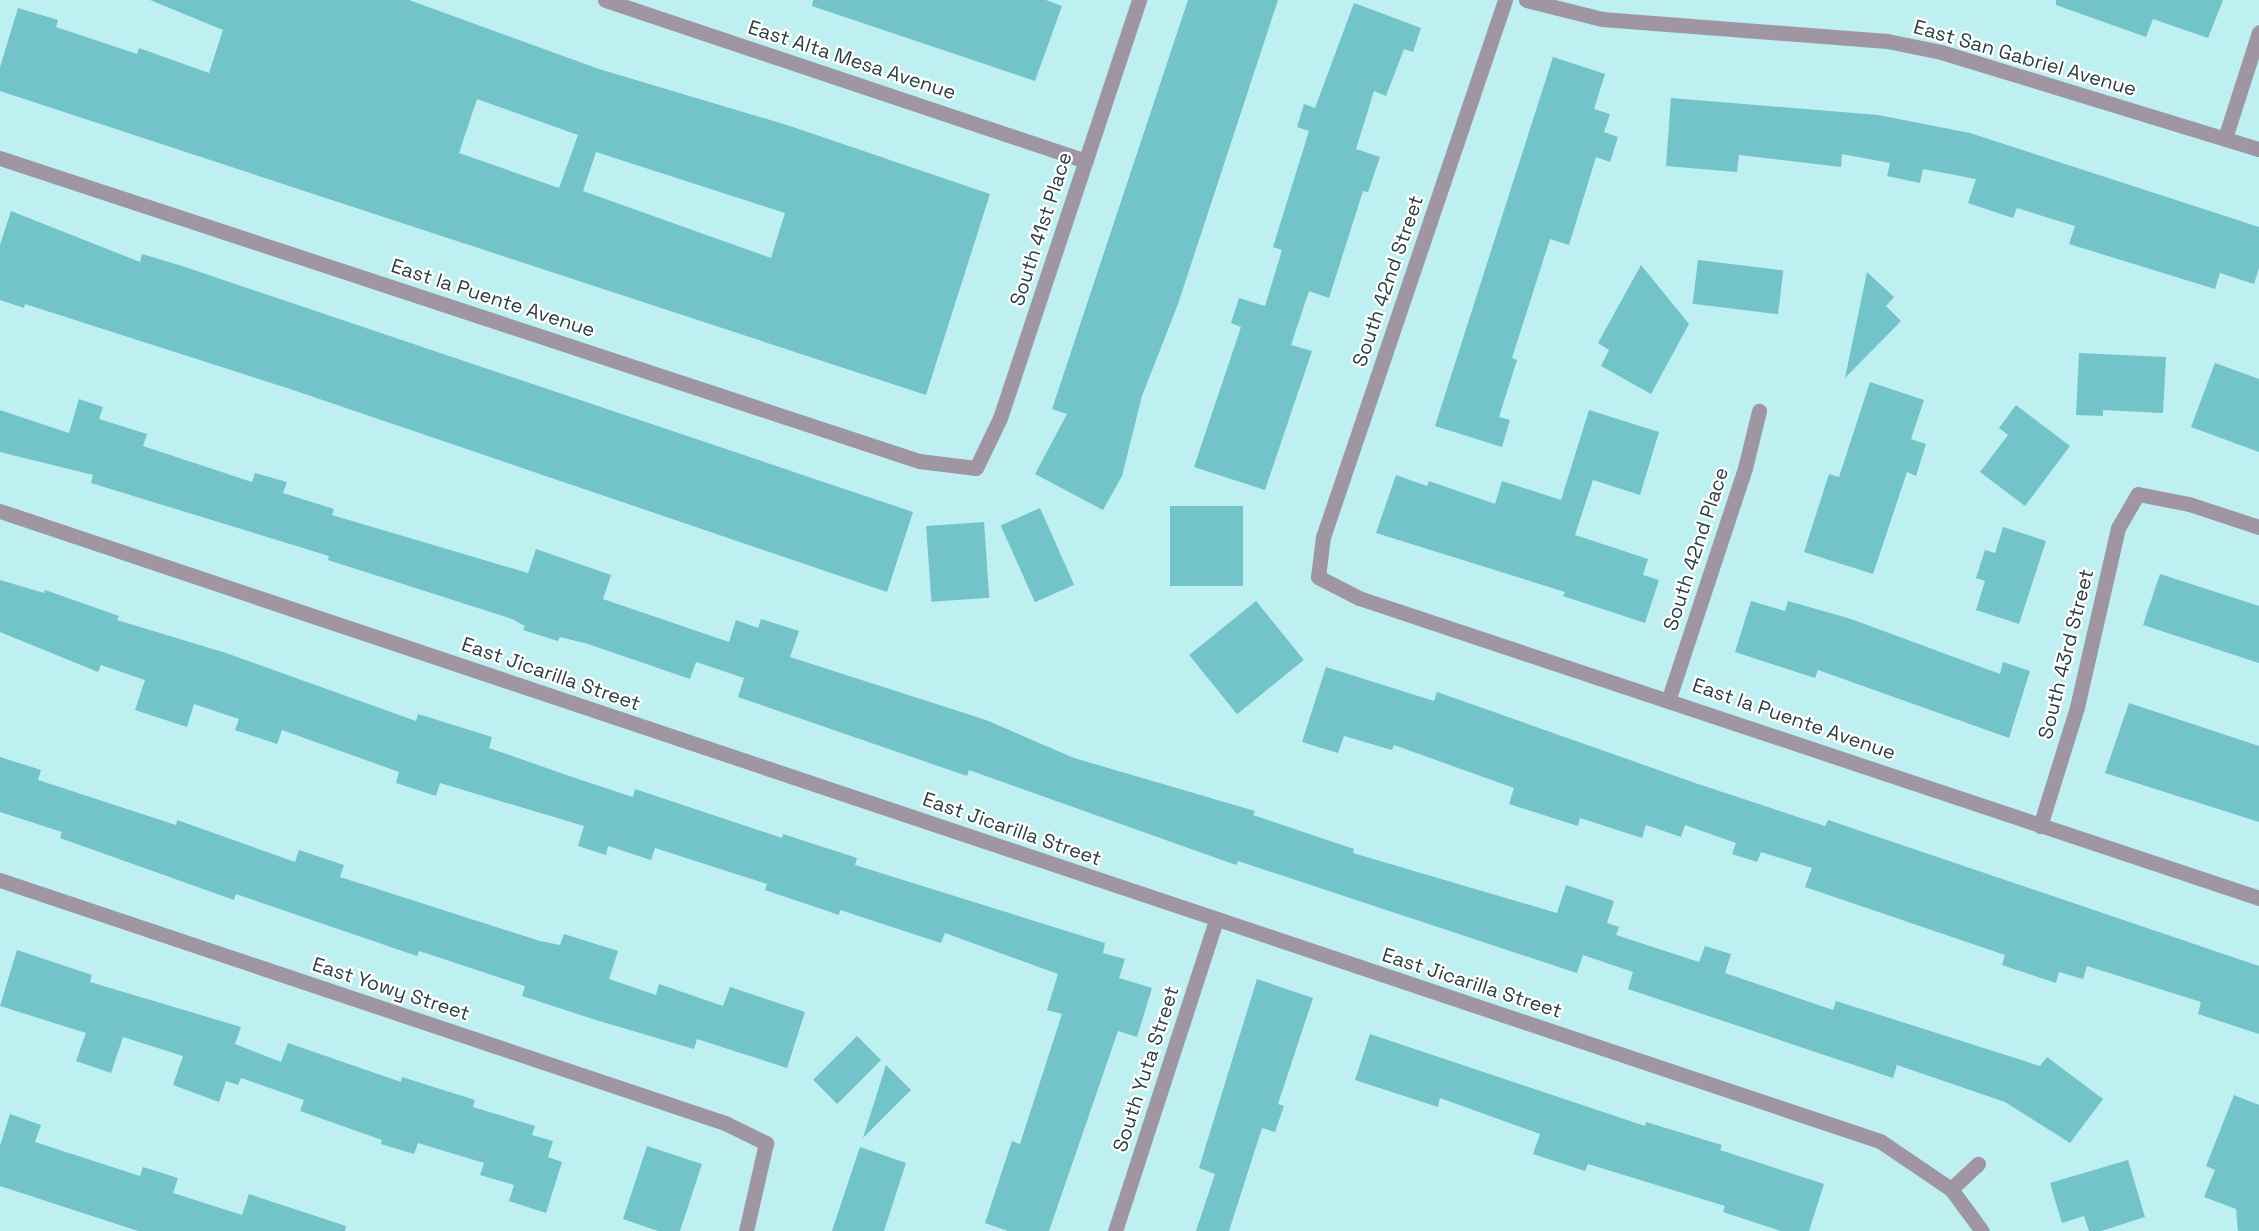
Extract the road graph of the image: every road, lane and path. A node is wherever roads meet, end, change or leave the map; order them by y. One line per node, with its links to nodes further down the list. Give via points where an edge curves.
1 (605, 0): 9 (street, East Alta Mesa Avenue)
2 (1139, 0): 9 (street, South 41st Place)
3 (1505, 0): 14 (street, South 42nd Street, via 1323,537)
4 (1526, 0): 6 (street, East San Gabriel Avenue, via 1602,19 1887,41 1941,52)
5 (2259, 32): 6 (street)
6 (2225, 138): 7 (street, East San Gabriel Avenue)
7 (2259, 149)
8 (0, 158): 11 (street, East la Puente Avenue, via 920,461)
9 (1086, 160): 11 (street, South 41st Place, via 1000,418)
10 (1759, 411): 15 (street, South 42nd Place, via 1745,468)
11 (976, 468)
12 (0, 510): 19 (street, East Jicarilla Street)
13 (2259, 527): 16 (street, South 43rd Street, via 2189,504 2138,494 2118,528 2077,707)
14 (1318, 577): 15 (street, East la Puente Avenue, via 1359,598)
15 (1668, 698): 16 (street, East la Puente Avenue)
16 (2040, 826): 18 (street, East la Puente Avenue)
17 (0, 880): 22 (street, East Yowy Street, via 714,1119 766,1143)
18 (2259, 898)
19 (1216, 920): 21 (street, East Jicarilla Street, via 1880,1141); 23 (street, South Yuta Street)
20 (1977, 1164): 21 (street)
21 (1951, 1189): 24 (street, East Jicarilla Street)
22 (746, 1231)
23 (1115, 1231)
24 (1982, 1231)

